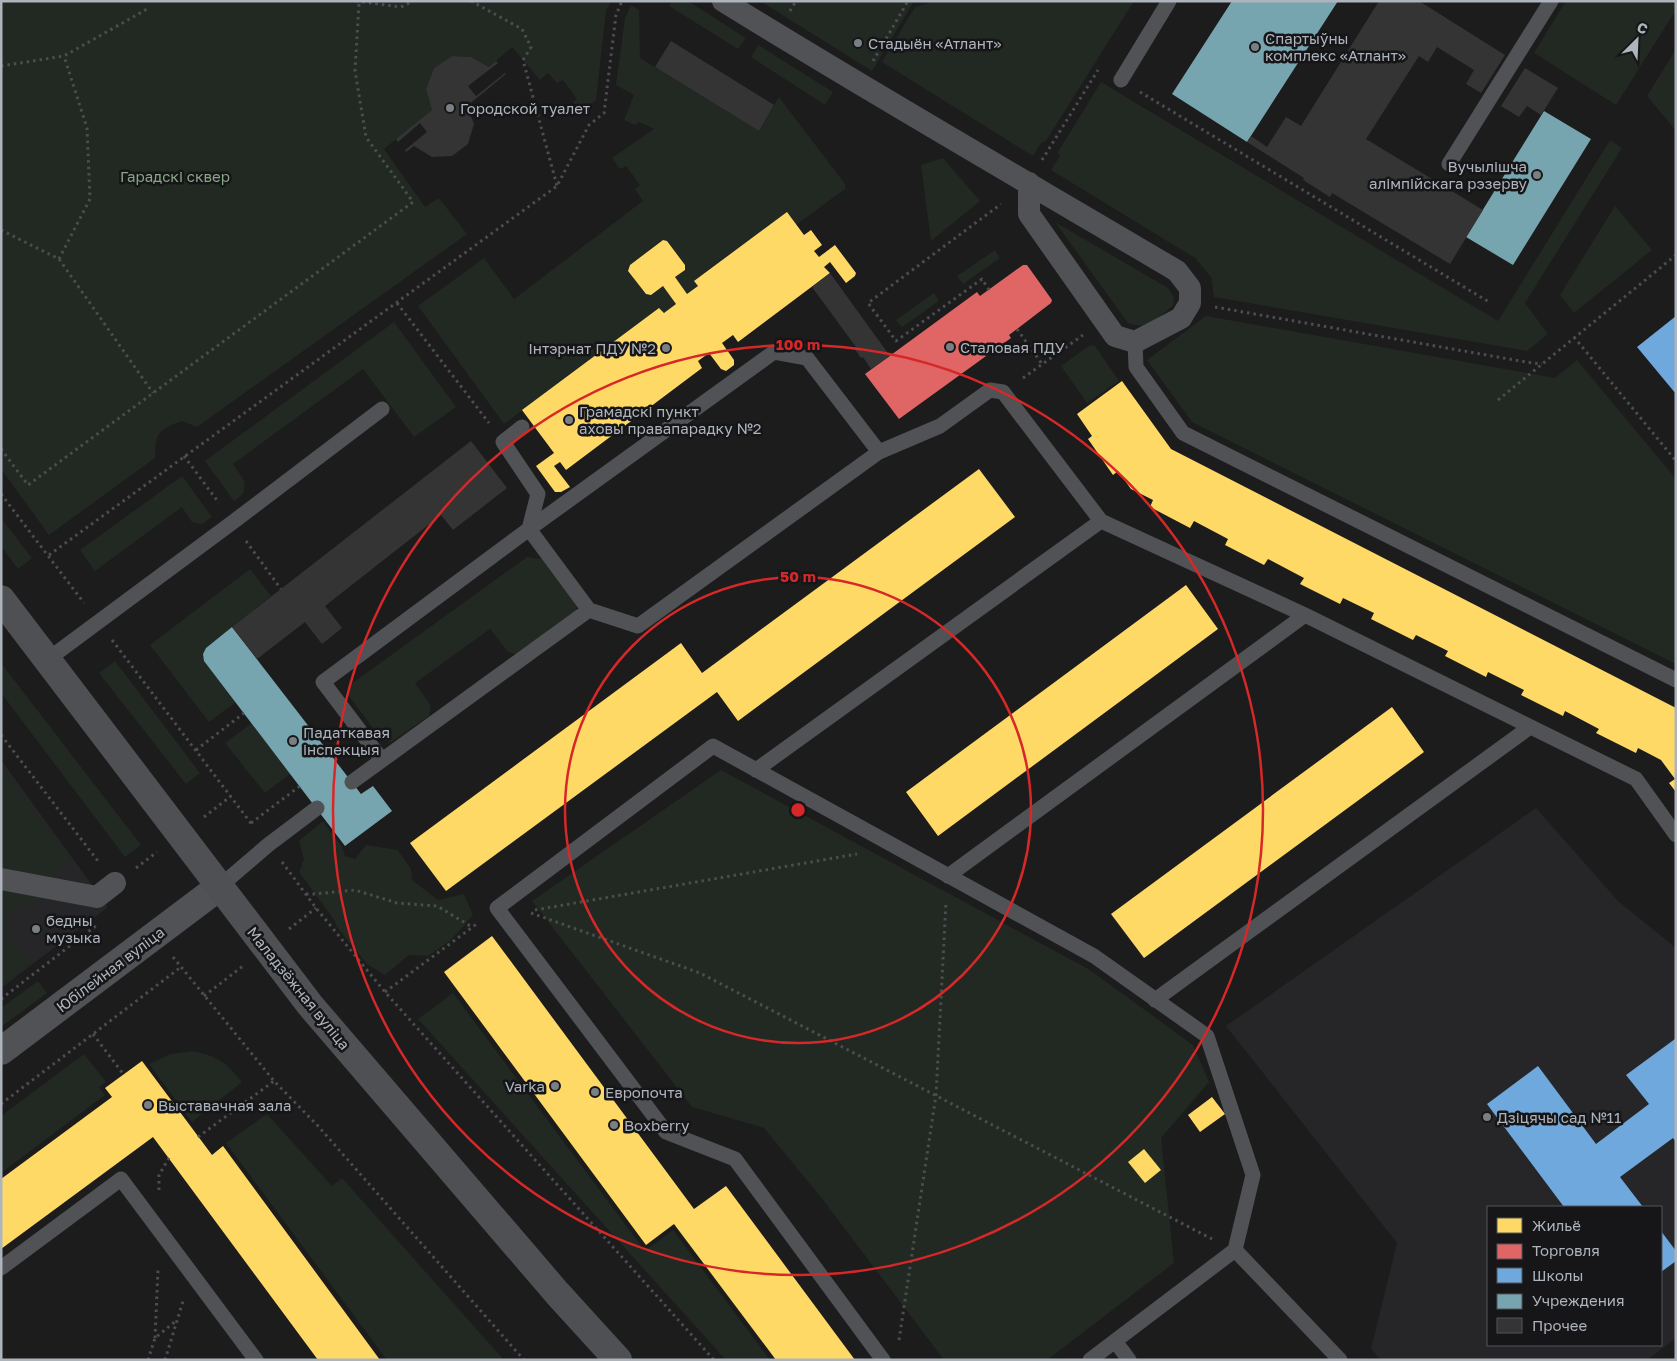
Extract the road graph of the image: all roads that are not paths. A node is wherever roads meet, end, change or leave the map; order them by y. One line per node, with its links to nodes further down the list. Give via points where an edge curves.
1 (723, 1): 6 (street)
2 (1169, 1): 4 (lane)
3 (1551, 1): 5 (lane)
4 (1121, 80)
5 (1449, 164)
6 (1029, 183): 7 (street, via 1029,214 1114,336); 7 (street, via 1177,271 1190,288 1190,303 1181,318)
7 (1135, 342): 17 (lane, via 1136,368 1183,433)
8 (382, 408): 16 (lane)
9 (522, 427): 12 (lane, via 503,442 538,494)
10 (879, 452): 11 (lane, via 940,426 990,390 1003,392); 12 (lane, via 807,358 774,352); 14 (lane, via 638,626)
11 (1101, 521): 15 (lane); 20 (lane)
12 (529, 528): 14 (lane); 19 (lane, via 323,682)
13 (1, 599): 16 (main road, Маладзёжная вуліца)
14 (589, 610): 19 (lane)
15 (1305, 615): 18 (lane); 24 (lane)
16 (47, 660): 27 (main road, Маладзёжная вуліца)
17 (1676, 680)
18 (1530, 727): 23 (lane, via 1636,779); 28 (lane)
19 (382, 760): 21 (lane)
20 (756, 770): 24 (lane); 35 (lane, via 713,746 498,908 666,1132 735,1159)
21 (352, 782)
22 (317, 808): 27 (lane)
23 (1676, 835)
24 (948, 876): 28 (lane, via 1094,956)
25 (1, 879): 26 (street, via 97,897)
26 (115, 883)
27 (219, 887): 29 (street, Юбілейная вуліца); 34 (main road, Маладзёжная вуліца, via 310,1005 556,1293)
28 (1155, 1000): 30 (lane, via 1207,1036 1253,1175)
29 (1, 1051)
30 (1235, 1250): 32 (lane); 38 (lane)
31 (1, 1268): 33 (lane, via 121,1179)
32 (1115, 1341): 36 (lane); 37 (lane)
33 (256, 1360)
34 (618, 1360)
35 (884, 1360)
36 (1090, 1360)
37 (1129, 1360)
38 (1340, 1360)

